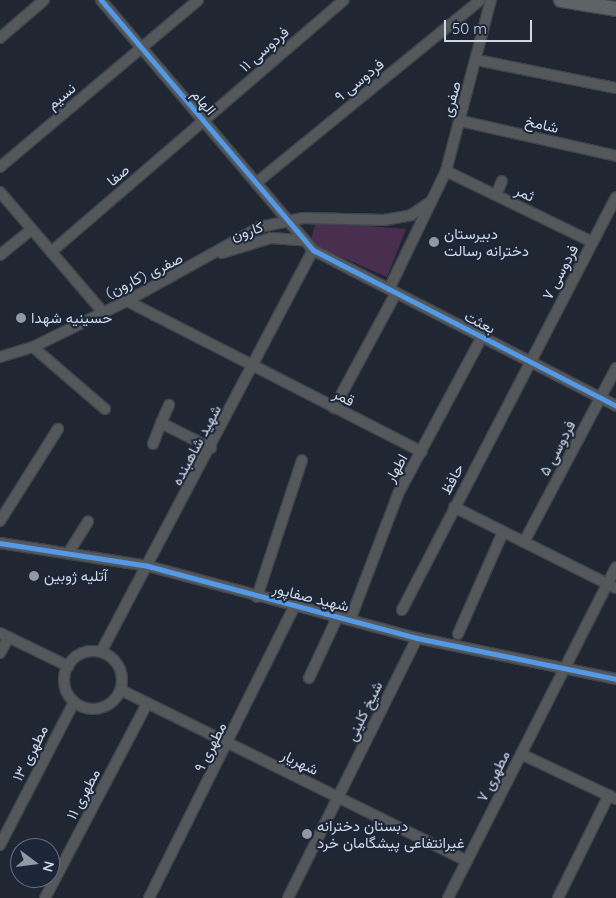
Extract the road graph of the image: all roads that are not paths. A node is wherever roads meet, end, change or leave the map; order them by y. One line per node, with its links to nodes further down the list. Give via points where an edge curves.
1 (44, 0): 9 (street)
2 (101, 0): 10 (street, الهام)
3 (198, 0): 10 (street, نسیم)
4 (344, 0): 13 (street, فردوسی ۱۱)
5 (480, 0): 19 (street, فردوسی ۹)
6 (492, 0): 11 (street, صفری)
7 (561, 0): 8 (main road)
8 (616, 9)
9 (0, 38)
10 (142, 49): 13 (street, الهام); 16 (street, نسیم)
11 (477, 60): 12 (street); 14 (street, صفری)
12 (616, 88)
13 (204, 121): 19 (street, الهام); 31 (street, صفا)
14 (460, 121): 15 (street, شامخ); 17 (street, صفری)
15 (616, 156)
16 (0, 167)
17 (446, 171): 21 (street, ثمر); 23 (street, صفری)
18 (502, 181): 21 (street)
19 (256, 182): 25 (street, الهام)
20 (0, 192): 26 (street)
21 (496, 196): 29 (street, ثمر)
22 (616, 197): 29 (street, فردوسی ۷)
23 (430, 202): 24 (street); 27 (street, صفری)
24 (403, 216): 25 (street, via 349,222); 27 (street)
25 (288, 219): 28 (street, الهام); 32 (street, کارون, via 250,232)
26 (31, 230): 31 (street); 33 (street)
27 (415, 233): 34 (street, صفری)
28 (302, 240): 30 (street, بعثت); 32 (street, کارون, via 271,238)
29 (592, 242): 40 (street, فردوسی ۷)
30 (313, 250): 34 (street, بعثت); 41 (street, شهید شاهبنده)
31 (51, 252): 36 (street)
32 (219, 254): 35 (street, صفری (کارون))
33 (0, 255)
34 (392, 291): 37 (street, بعثت); 46 (street, صفری)
35 (127, 301): 36 (street, صفری (کارون)); 41 (street, قمر)
36 (103, 312): 38 (street, صفری (کارون))
37 (482, 337): 40 (street, بعثت); 52 (street, اطهار)
38 (33, 347): 39 (street, صفری (کارون)); 47 (street)
39 (0, 357)
40 (530, 362): 43 (street, بعثت); 54 (street, حافظ)
41 (253, 368): 46 (street, قمر); 51 (street, شهید شاهبنده)
42 (616, 368): 43 (street, فردوسی ۵)
43 (600, 398): 45 (street, بعثت); 58 (street, فردوسی ۵)
44 (169, 405): 48 (street)
45 (616, 406)
46 (334, 408): 52 (street, قمر)
47 (105, 409)
48 (161, 423): 50 (street); 51 (street)
49 (58, 429): 55 (street)
50 (153, 444)
51 (211, 448): 61 (street, شهید شاهبنده)
52 (422, 452): 68 (street, اطهار, via 378,539)
53 (302, 460): 64 (street)
54 (454, 507): 57 (street); 66 (street, حافظ)
55 (0, 520)
56 (88, 521): 60 (street)
57 (503, 532): 58 (street); 69 (street)
58 (524, 542): 63 (street)
59 (0, 543): 60 (street, شهید صفاپور)
60 (69, 552): 61 (street, شهید صفاپور)
61 (148, 566): 64 (street, شهید صفاپور); 72 (street, شهید شاهبنده)
62 (616, 567): 63 (street, مطهری ۷)
63 (612, 586): 75 (street, مطهری ۷)
64 (257, 597): 65 (street, شهید صفاپور)
65 (294, 607): 67 (street, شهید صفاپور); 81 (street, مطهری ۹)
66 (402, 610)
67 (337, 618): 68 (street, شهید صفاپور); 76 (street)
68 (350, 620): 71 (street, شهید صفاپور)
69 (458, 634)
70 (4, 635): 73 (street); 74 (street)
71 (417, 638): 75 (street, شهید صفاپور); 83 (street, شیخ کلینی)
72 (101, 652): 74 (street, via 84,652); 78 (street, via 118,664)
73 (0, 653)
74 (68, 666): 79 (street, via 64,685)
75 (565, 667): 77 (street, شهید صفاپور); 82 (street, مطهری ۷)
76 (309, 678)
77 (616, 680)
78 (120, 690): 79 (street, via 112,703 98,709); 80 (street, شهریار)
79 (74, 702): 85 (street, مطهری ۱۳)
80 (147, 704): 81 (street, شهریار); 87 (street, مطهری ۱۱)
81 (229, 744): 83 (street, شهریار); 88 (street, مطهری ۹)
82 (521, 754): 84 (street); 86 (street, مطهری ۷)
83 (338, 797): 86 (street, شهریار); 89 (street, شیخ کلینی)
84 (612, 797): 91 (street)
85 (0, 845)
86 (467, 861): 90 (street, مطهری ۷)
87 (45, 898)
88 (149, 898)
89 (288, 898)
90 (448, 898)
91 (558, 898)

